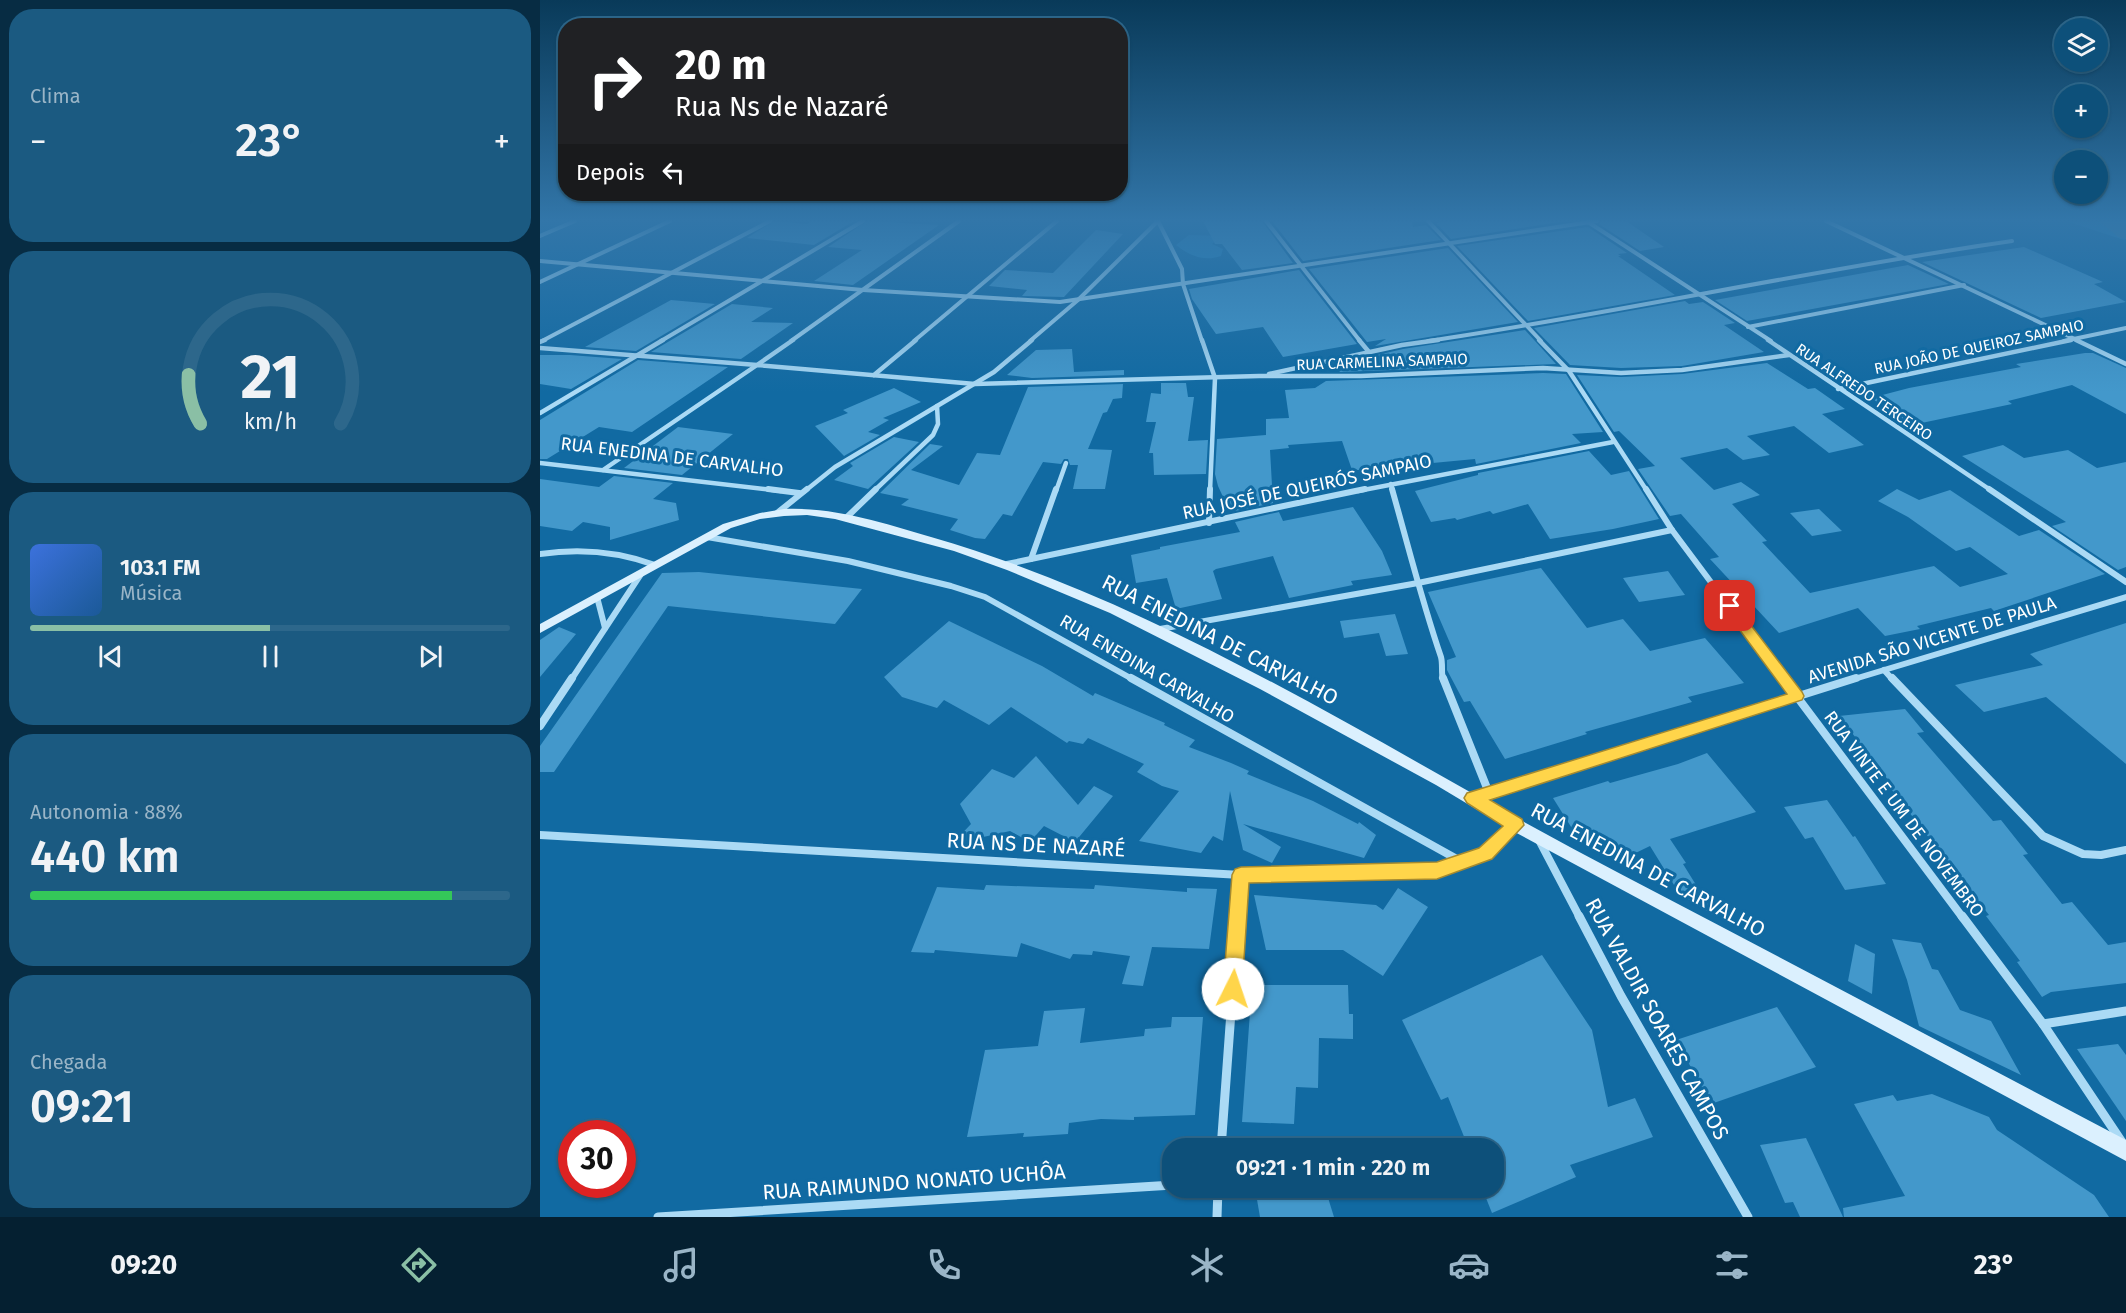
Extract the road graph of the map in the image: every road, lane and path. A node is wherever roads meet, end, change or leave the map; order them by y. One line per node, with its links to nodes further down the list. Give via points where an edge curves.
1 (664, 278): 25 (street)
2 (735, 278): 14 (street)
3 (768, 278): 14 (street)
4 (880, 278): 17 (street)
5 (990, 278): 19 (street)
6 (1101, 278): 20 (street)
7 (1183, 278): 15 (street)
8 (1226, 278): 15 (street)
9 (1310, 278): 27 (street)
10 (1482, 278): 21 (street, RUA VINTE E UM DE NOVEMBRO)
11 (1676, 278): 18 (street, RUA ALFREDO TERCEIRO)
12 (1789, 278): 18 (street)
13 (1948, 278): 16 (street)
14 (764, 280): 17 (street); 29 (street)
15 (1183, 284): 20 (street); 35 (street)
16 (1964, 285): 22 (street); 24 (street)
17 (863, 290): 19 (street); 31 (street)
18 (1701, 294): 21 (street); 22 (street, RUA ALFREDO TERCEIRO)
19 (968, 296): 20 (street); 33 (street)
20 (1078, 300): 36 (street)
21 (1528, 326): 27 (street); 32 (street, RUA VINTE E UM DE NOVEMBRO)
22 (1748, 327): 28 (street, RUA ALFREDO TERCEIRO)
23 (2126, 328): 24 (street, RUA JOÃO DE QUEIROZ SAMPAIO)
24 (2076, 339): 30 (street); 37 (street, RUA JOÃO DE QUEIROZ SAMPAIO)
25 (540, 342)
26 (540, 348): 29 (street, RUA CARMELINA SAMPAIO)
27 (1369, 352): 34 (street)
28 (1789, 355): 32 (street, RUA CARMELINA SAMPAIO, via 1682,370); 37 (street, RUA ALFREDO TERCEIRO)
29 (632, 356): 31 (street, RUA CARMELINA SAMPAIO); 39 (street)
30 (2126, 364)
31 (757, 365): 33 (street, RUA CARMELINA SAMPAIO); 43 (street)
32 (1569, 371): 34 (street, RUA CARMELINA SAMPAIO, via 1543,368); 40 (street, RUA VINTE E UM DE NOVEMBRO)
33 (874, 375): 36 (street, RUA CARMELINA SAMPAIO)
34 (1259, 376): 35 (street, RUA CARMELINA SAMPAIO)
35 (1215, 378): 36 (street, RUA CARMELINA SAMPAIO); 48 (street)
36 (975, 384): 38 (street)
37 (1838, 388): 56 (street, RUA ALFREDO TERCEIRO)
38 (938, 406): 45 (street); 47 (street, via 938,424 933,435)
39 (540, 413)
40 (1613, 442): 44 (street, RUA JOSÉ DE QUEIRÓS SAMPAIO); 49 (street, RUA VINTE E UM DE NOVEMBRO)
41 (540, 463): 43 (street, RUA ENEDINA DE CARVALHO)
42 (1066, 463): 52 (street)
43 (603, 470): 45 (street, RUA ENEDINA DE CARVALHO)
44 (1391, 484): 48 (street, RUA JOSÉ DE QUEIRÓS SAMPAIO); 57 (street)
45 (799, 493): 46 (street)
46 (777, 513): 47 (main road, RUA ENEDINA DE CARVALHO, via 807,512); 50 (main road, RUA ENEDINA DE CARVALHO, via 740,522)
47 (846, 518): 53 (main road, RUA ENEDINA DE CARVALHO)
48 (1209, 523): 52 (street, RUA JOSÉ DE QUEIRÓS SAMPAIO)
49 (1672, 530): 57 (street); 64 (street, RUA VINTE E UM DE NOVEMBRO)
50 (707, 537): 54 (main road, RUA ENEDINA DE CARVALHO); 72 (street, RUA ENEDINA CARVALHO, via 918,576 985,597)
51 (540, 554): 54 (street, via 603,550)
52 (1031, 559): 53 (street, RUA JOSÉ DE QUEIRÓS SAMPAIO)
53 (1007, 564): 62 (main road, RUA ENEDINA DE CARVALHO)
54 (655, 565): 55 (main road, RUA ENEDINA DE CARVALHO)
55 (644, 571): 58 (main road, RUA ENEDINA DE CARVALHO); 60 (street)
56 (2126, 582)
57 (1418, 583): 62 (street); 66 (street, via 1450,700)
58 (597, 597): 60 (street); 61 (main road, RUA ENEDINA DE CARVALHO)
59 (2126, 597): 63 (street, AVENIDA SÃO VICENTE DE PAULA)
60 (605, 628): 65 (street)
61 (540, 629)
62 (1158, 630): 67 (main road, RUA ENEDINA DE CARVALHO)
63 (1884, 670): 64 (street, AVENIDA SÃO VICENTE DE PAULA); 71 (street, via 2043,836 2074,854 2104,856)
64 (1797, 696): 66 (street, AVENIDA SÃO VICENTE DE PAULA); 75 (street, RUA VINTE E UM DE NOVEMBRO)
65 (540, 726)
66 (1488, 793): 67 (street, AVENIDA SÃO VICENTE DE PAULA)
67 (1473, 798): 68 (main road, RUA ENEDINA DE CARVALHO)
68 (1516, 825): 70 (main road, RUA ENEDINA DE CARVALHO); 72 (street, RUA NS DE NAZARÉ, via 1486,854)
69 (540, 835): 73 (street, RUA NS DE NAZARÉ)
70 (1537, 836): 77 (main road, RUA ENEDINA DE CARVALHO); 82 (street, RUA VALDIR SOARES CAMPOS, via 1621,996)
71 (2126, 850)
72 (1464, 863): 73 (street, RUA NS DE NAZARÉ, via 1409,873)
73 (1241, 875): 76 (street)
74 (2126, 1011): 75 (street)
75 (2043, 1024): 77 (street, RUA VINTE E UM DE NOVEMBRO)
76 (1222, 1138)
77 (2126, 1149)
78 (1162, 1186): 80 (street, RUA RAIMUNDO NONATO UCHÔA)
79 (1218, 1198): 81 (street)
80 (658, 1217)
81 (1217, 1217)
82 (1748, 1217)

